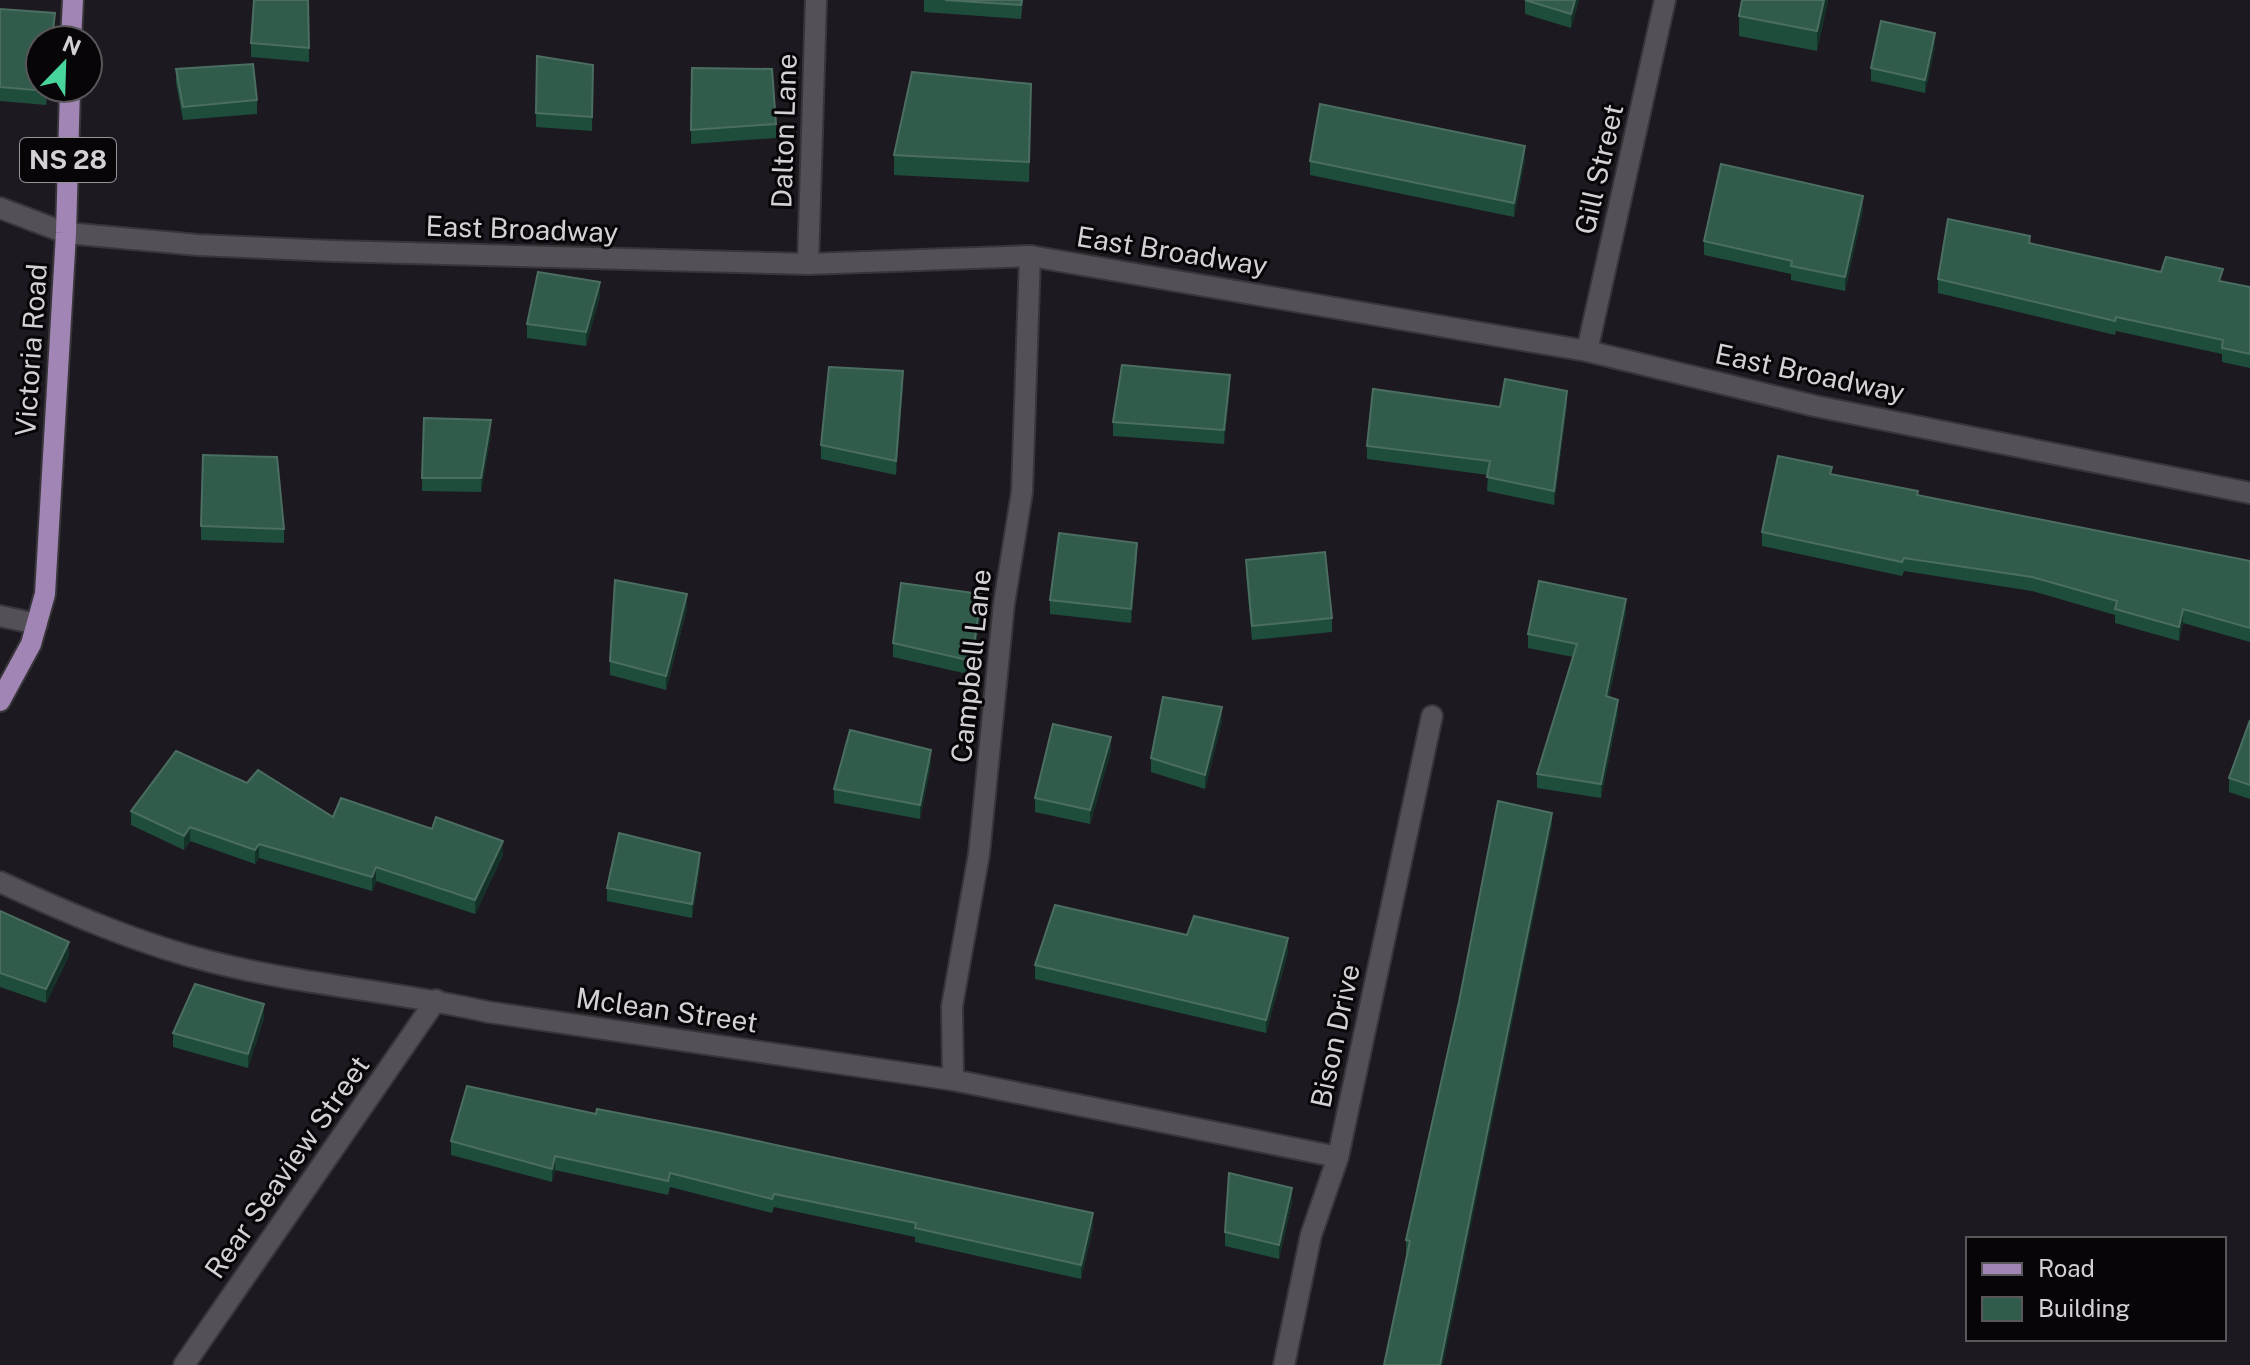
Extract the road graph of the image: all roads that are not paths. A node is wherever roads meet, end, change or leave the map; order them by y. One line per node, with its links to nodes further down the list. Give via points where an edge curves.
1 (73, 0): 4 (main road)
2 (816, 0): 9 (street, Dalton Lane)
3 (1665, 0): 10 (street, Gill Street)
4 (72, 24)
5 (70, 104): 7 (main road, Victoria Road / NS 28)
6 (0, 208): 7 (street, East Broadway)
7 (66, 233): 9 (street, East Broadway, via 333,251); 13 (main road, Victoria Road / NS 28, via 47,569)
8 (1030, 256): 9 (street, East Broadway); 10 (street, East Broadway); 18 (street, Campbell Lane, via 1022,492 1004,604 979,854 952,1006)
9 (808, 264)
10 (1587, 351): 11 (street, East Broadway, via 1815,406)
11 (2250, 493)
12 (0, 616): 13 (street)
13 (37, 624): 14 (main road, Victoria Road / NS 28, via 18,673)
14 (0, 701)
15 (1432, 716): 19 (street, Bison Drive)
16 (0, 882): 17 (street, Mclean Street, via 76,916 209,962 342,989)
17 (436, 1000): 18 (street, Mclean Street); 20 (street, Rear Seaview Street)
18 (953, 1080): 19 (street, Mclean Street)
19 (1338, 1157): 21 (street, Bison Drive, via 1311,1235)
20 (184, 1365)
21 (1284, 1365)

